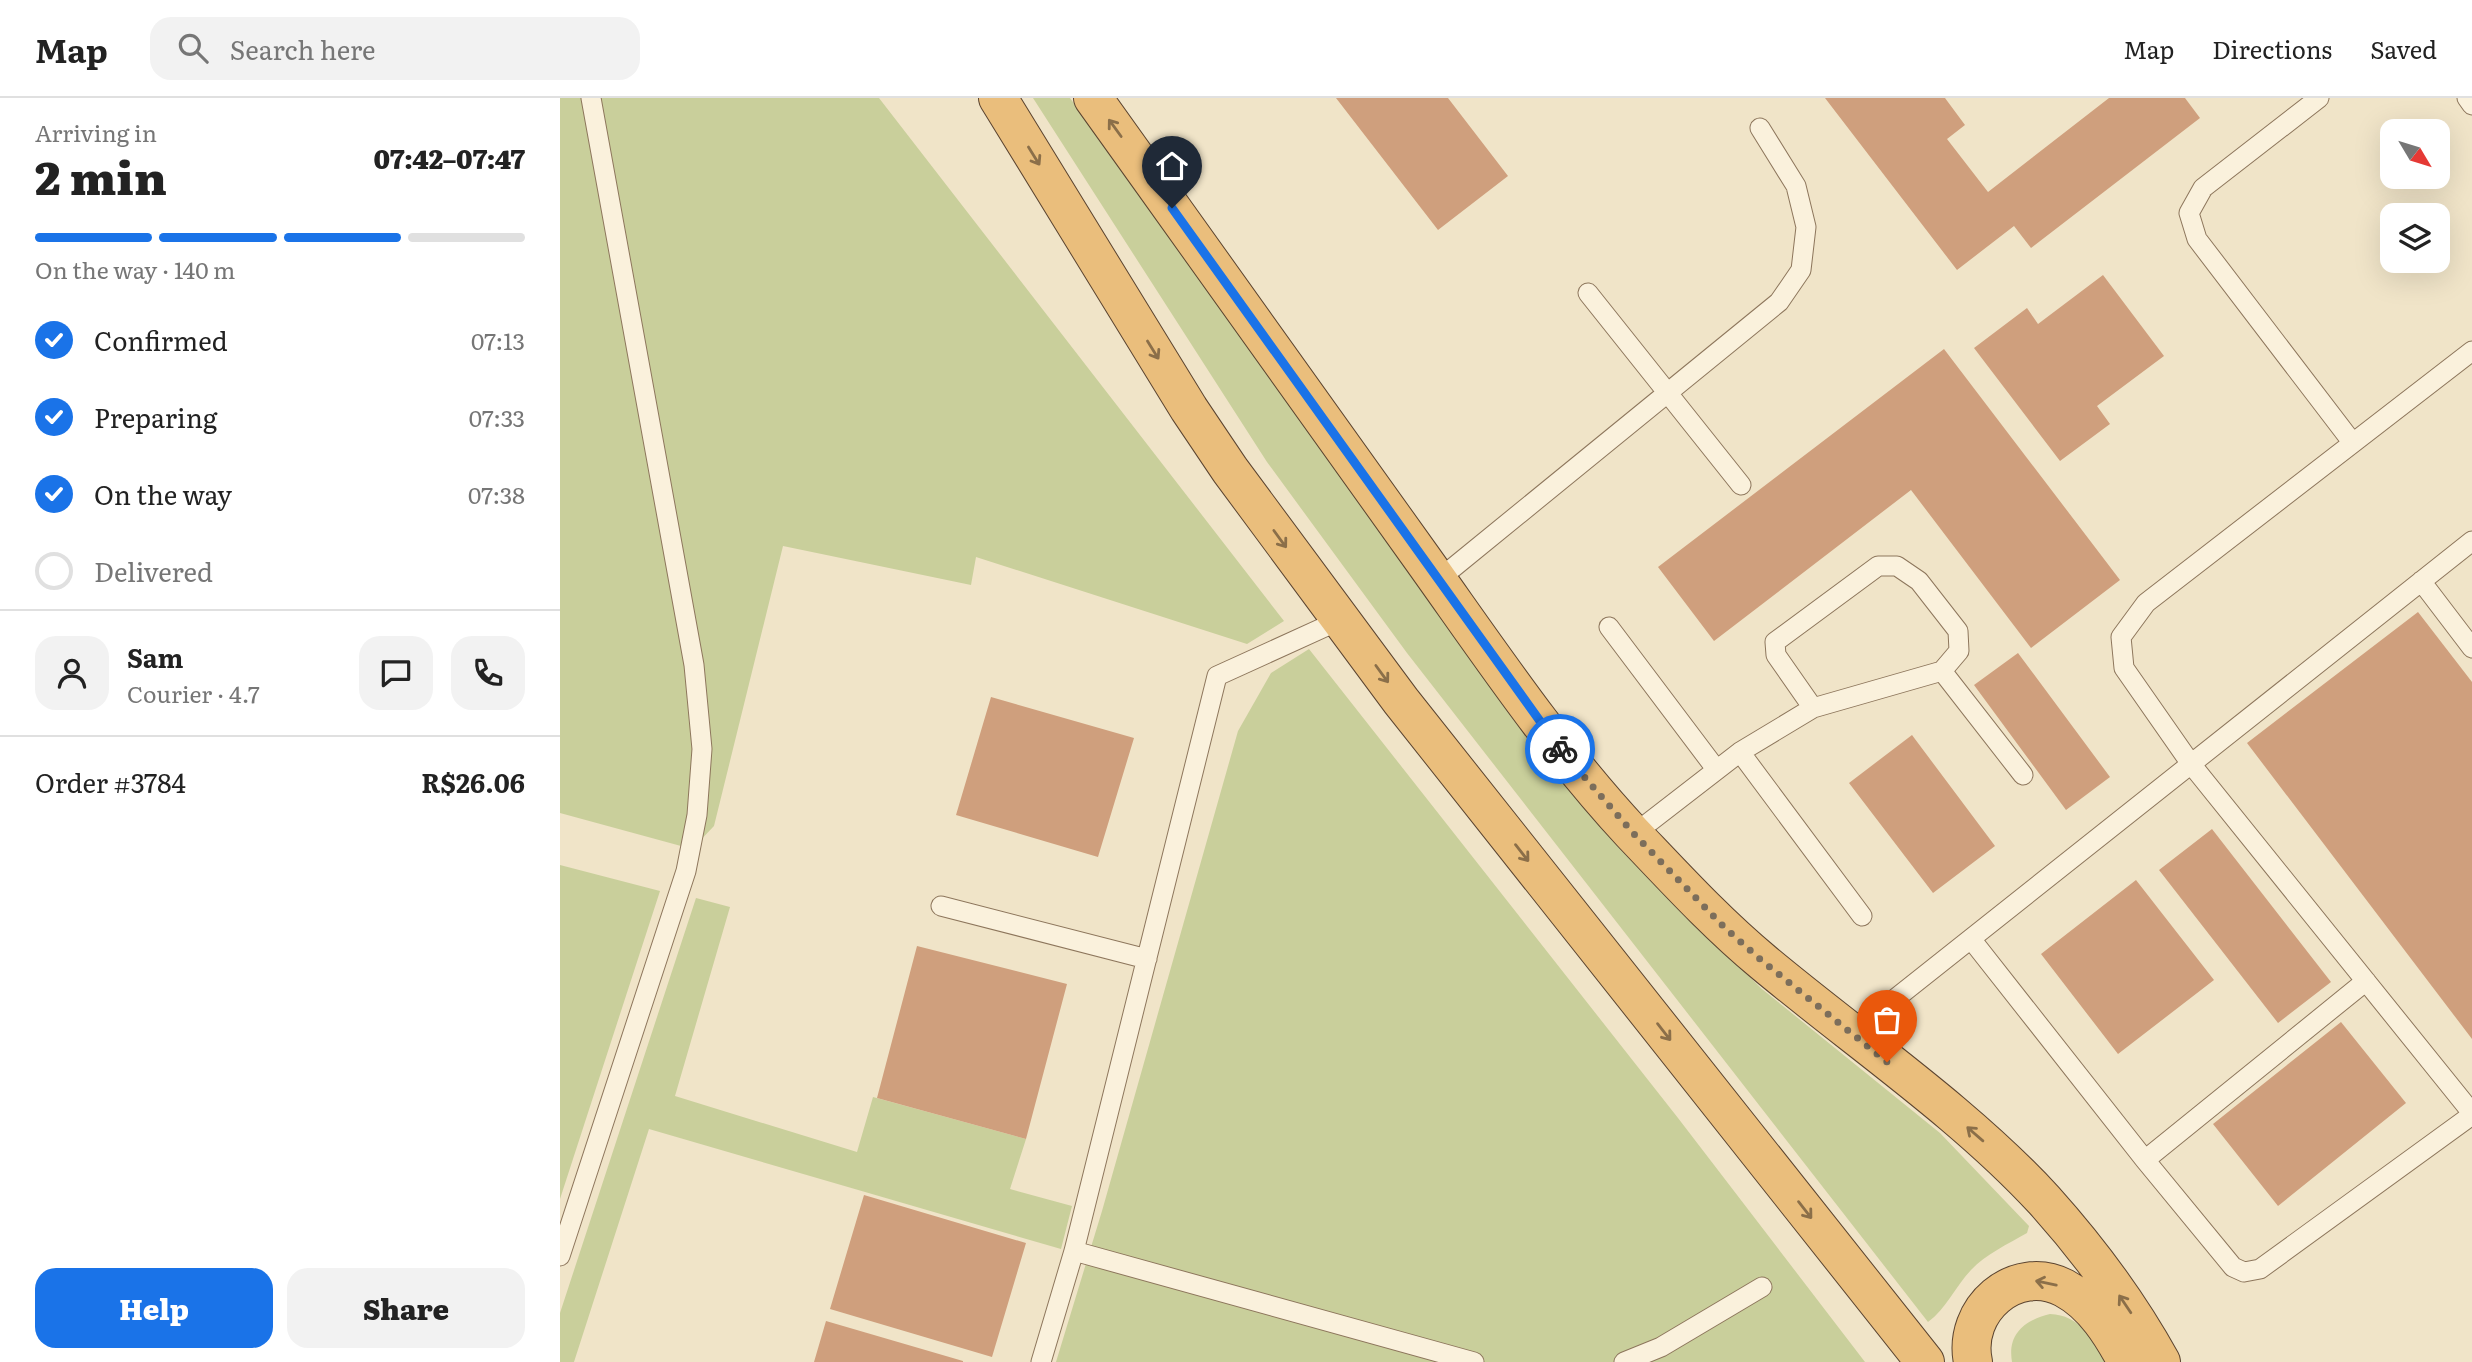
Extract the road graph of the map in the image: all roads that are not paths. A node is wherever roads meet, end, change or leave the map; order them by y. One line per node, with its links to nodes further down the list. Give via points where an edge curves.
1 (591, 98): 35 (lane, via 694,665 702,749 697,815 686,871)
2 (999, 98): 16 (highway, one-way to 16, via 1189,410)
3 (1093, 98): 14 (highway, one-way to 3)
4 (2319, 98): 11 (lane, via 2203,188 2189,213 2197,239)
5 (2467, 98): 6 (lane)
6 (2472, 105)
7 (1760, 128): 10 (lane, via 1796,186 1806,227 1801,270 1779,302)
8 (1588, 293): 10 (lane)
9 (2472, 351): 11 (lane)
10 (1669, 391): 12 (lane); 14 (lane)
11 (2352, 442): 22 (lane, via 2146,603 2121,638 2124,667)
12 (1741, 485)
13 (2472, 541): 15 (lane)
14 (1438, 580): 25 (highway, via 1562,752)
15 (2421, 582): 18 (lane); 22 (lane)
16 (1340, 620): 29 (lane, via 1217,677); 40 (highway, one-way to 40)
17 (1609, 627): 23 (lane)
18 (2472, 648)
19 (1942, 671): 20 (lane); 20 (lane, via 1959,651 1958,631 1919,581 1897,566 1878,566 1775,642 1776,655); 24 (lane)
20 (1813, 708): 21 (lane)
21 (1740, 752): 23 (lane); 27 (lane)
22 (2192, 764): 28 (lane); 30 (lane)
23 (1716, 769): 25 (lane)
24 (2023, 775)
25 (1634, 834): 31 (highway, via 1743,943)
26 (941, 906): 29 (lane)
27 (1862, 916)
28 (1971, 939): 31 (lane); 33 (lane)
29 (1147, 959): 34 (lane)
30 (2366, 981): 32 (lane); 33 (lane)
31 (1852, 1033): 43 (highway, one-way to 31, via 2113,1287 2042,1198 1975,1134)
32 (2472, 1114): 33 (lane, via 2260,1269 2244,1272 2233,1267)
33 (2145, 1160)
34 (1074, 1251): 37 (lane); 38 (lane)
35 (560, 1256)
36 (1762, 1287): 39 (lane, via 1661,1347)
37 (1041, 1362)
38 (1474, 1362)
39 (1624, 1362)
40 (1926, 1362)
41 (1973, 1362): 42 (highway, one-way to 41, via 2094,1312 2066,1289 2039,1281 2015,1284 1990,1301 1975,1325)
42 (2127, 1362)
43 (2161, 1362)

